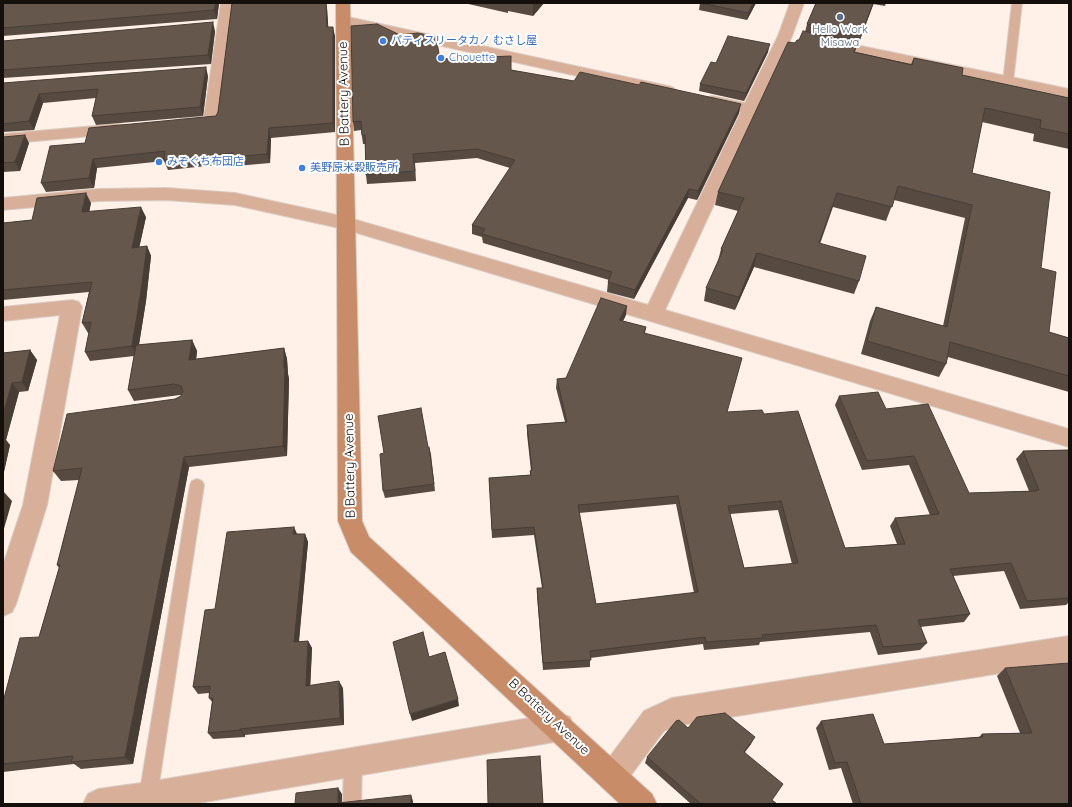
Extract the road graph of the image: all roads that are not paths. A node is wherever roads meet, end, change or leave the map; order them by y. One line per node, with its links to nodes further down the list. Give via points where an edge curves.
1 (228, 3): 11 (street, via 218,24 210,70 212,121)
2 (797, 3): 10 (street, via 792,37)
3 (1017, 3): 6 (lane)
4 (343, 12): 7 (street); 15 (street, B Battery Avenue)
5 (816, 42): 6 (street)
6 (1008, 82): 8 (street)
7 (681, 94)
8 (1069, 94)
9 (696, 98): 10 (street)
10 (750, 109): 17 (street)
11 (173, 124)
12 (135, 128): 13 (street)
13 (3, 139)
14 (3, 204): 15 (street, via 98,195 166,194 235,199)
15 (346, 223): 17 (street); 22 (street, B Battery Avenue, via 350,521 360,544)
16 (3, 314): 20 (street, via 72,307 58,419 35,505)
17 (653, 315): 18 (street)
18 (1069, 438)
19 (197, 485): 25 (lane)
20 (3, 604)
21 (1069, 649): 24 (street, via 672,712 654,721)
22 (560, 727): 23 (street); 24 (street, B Battery Avenue)
23 (353, 761): 25 (street); 27 (lane)
24 (612, 777): 28 (street, B Battery Avenue)
25 (148, 797): 26 (street)
26 (98, 804)
27 (352, 804)
28 (642, 804)

